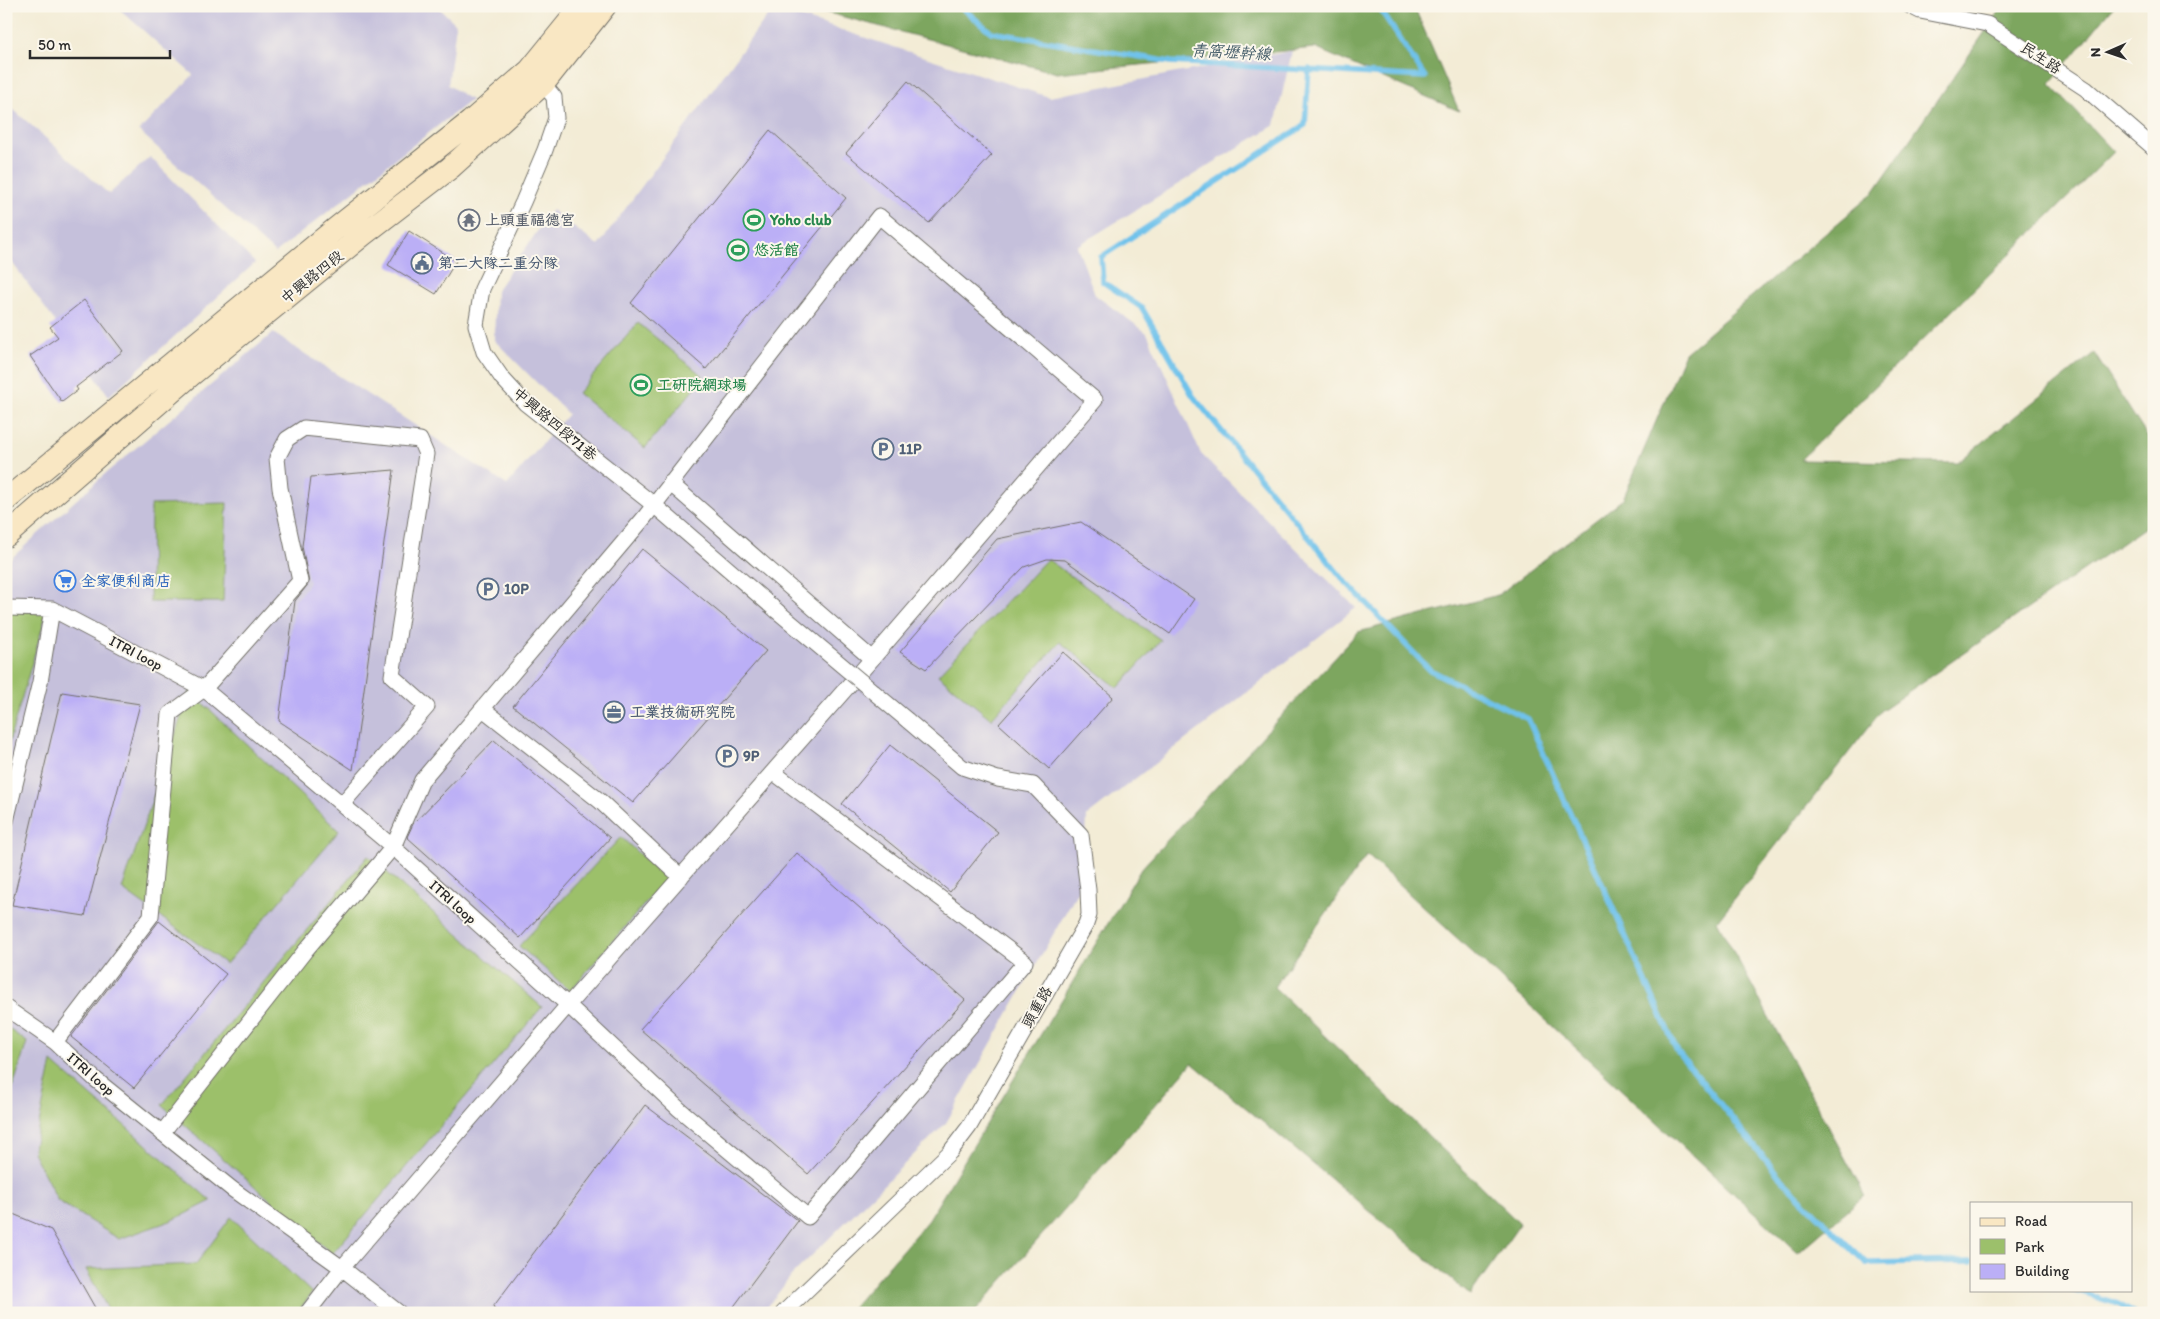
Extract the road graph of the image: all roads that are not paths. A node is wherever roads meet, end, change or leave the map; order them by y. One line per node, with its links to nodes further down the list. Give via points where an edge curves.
1 (582, 6): 4 (main road, 中興路四段)
2 (605, 6): 4 (main road, 中興路四段)
3 (1910, 6): 5 (street, 民生路, via 1920,12 1988,24 2086,89)
4 (537, 76): 7 (main road, 中興路四段, via 470,122 334,230); 8 (street, 中興路四段71巷, via 554,96 556,118 523,202 482,289 476,325 484,352 525,403); 9 (main road, 中興路四段, via 450,168 191,374)
5 (2154, 148)
6 (670, 483): 8 (street); 13 (street); 13 (street, via 879,216 1095,400)
7 (6, 500)
8 (654, 505): 12 (street, 中興路四段71巷); 15 (street)
9 (6, 536)
10 (6, 608): 11 (street, ITRI loop)
11 (52, 609): 14 (street, ITRI loop); 18 (street, via 40,682)
12 (777, 611): 28 (street, 頭重路, bridge, via 962,767 998,779 1033,785 1081,835 1089,914 968,1127 954,1146)
13 (872, 659): 16 (street)
14 (204, 689): 17 (street, ITRI loop); 17 (street, via 300,580 280,488 277,458 287,438 304,428 420,440 426,454 392,676 427,707); 23 (street, via 170,714 152,916)
15 (483, 709): 19 (street, via 422,780); 20 (street, via 600,801)
16 (773, 772): 20 (street); 21 (street, ITRI loop, via 1025,962 808,1216 679,1109)
17 (342, 804): 19 (street, ITRI loop)
18 (6, 821)
19 (393, 847): 21 (street, ITRI loop); 24 (street, via 305,951)
20 (681, 877): 21 (street)
21 (568, 1006): 25 (street)
22 (6, 1008): 23 (street, ITRI loop)
23 (55, 1042): 24 (street, ITRI loop, via 95,1080)
24 (162, 1133): 25 (street, ITRI loop, via 232,1189)
25 (342, 1268): 26 (street); 27 (street, ITRI loop)
26 (307, 1313)
27 (400, 1313)
28 (783, 1313)

